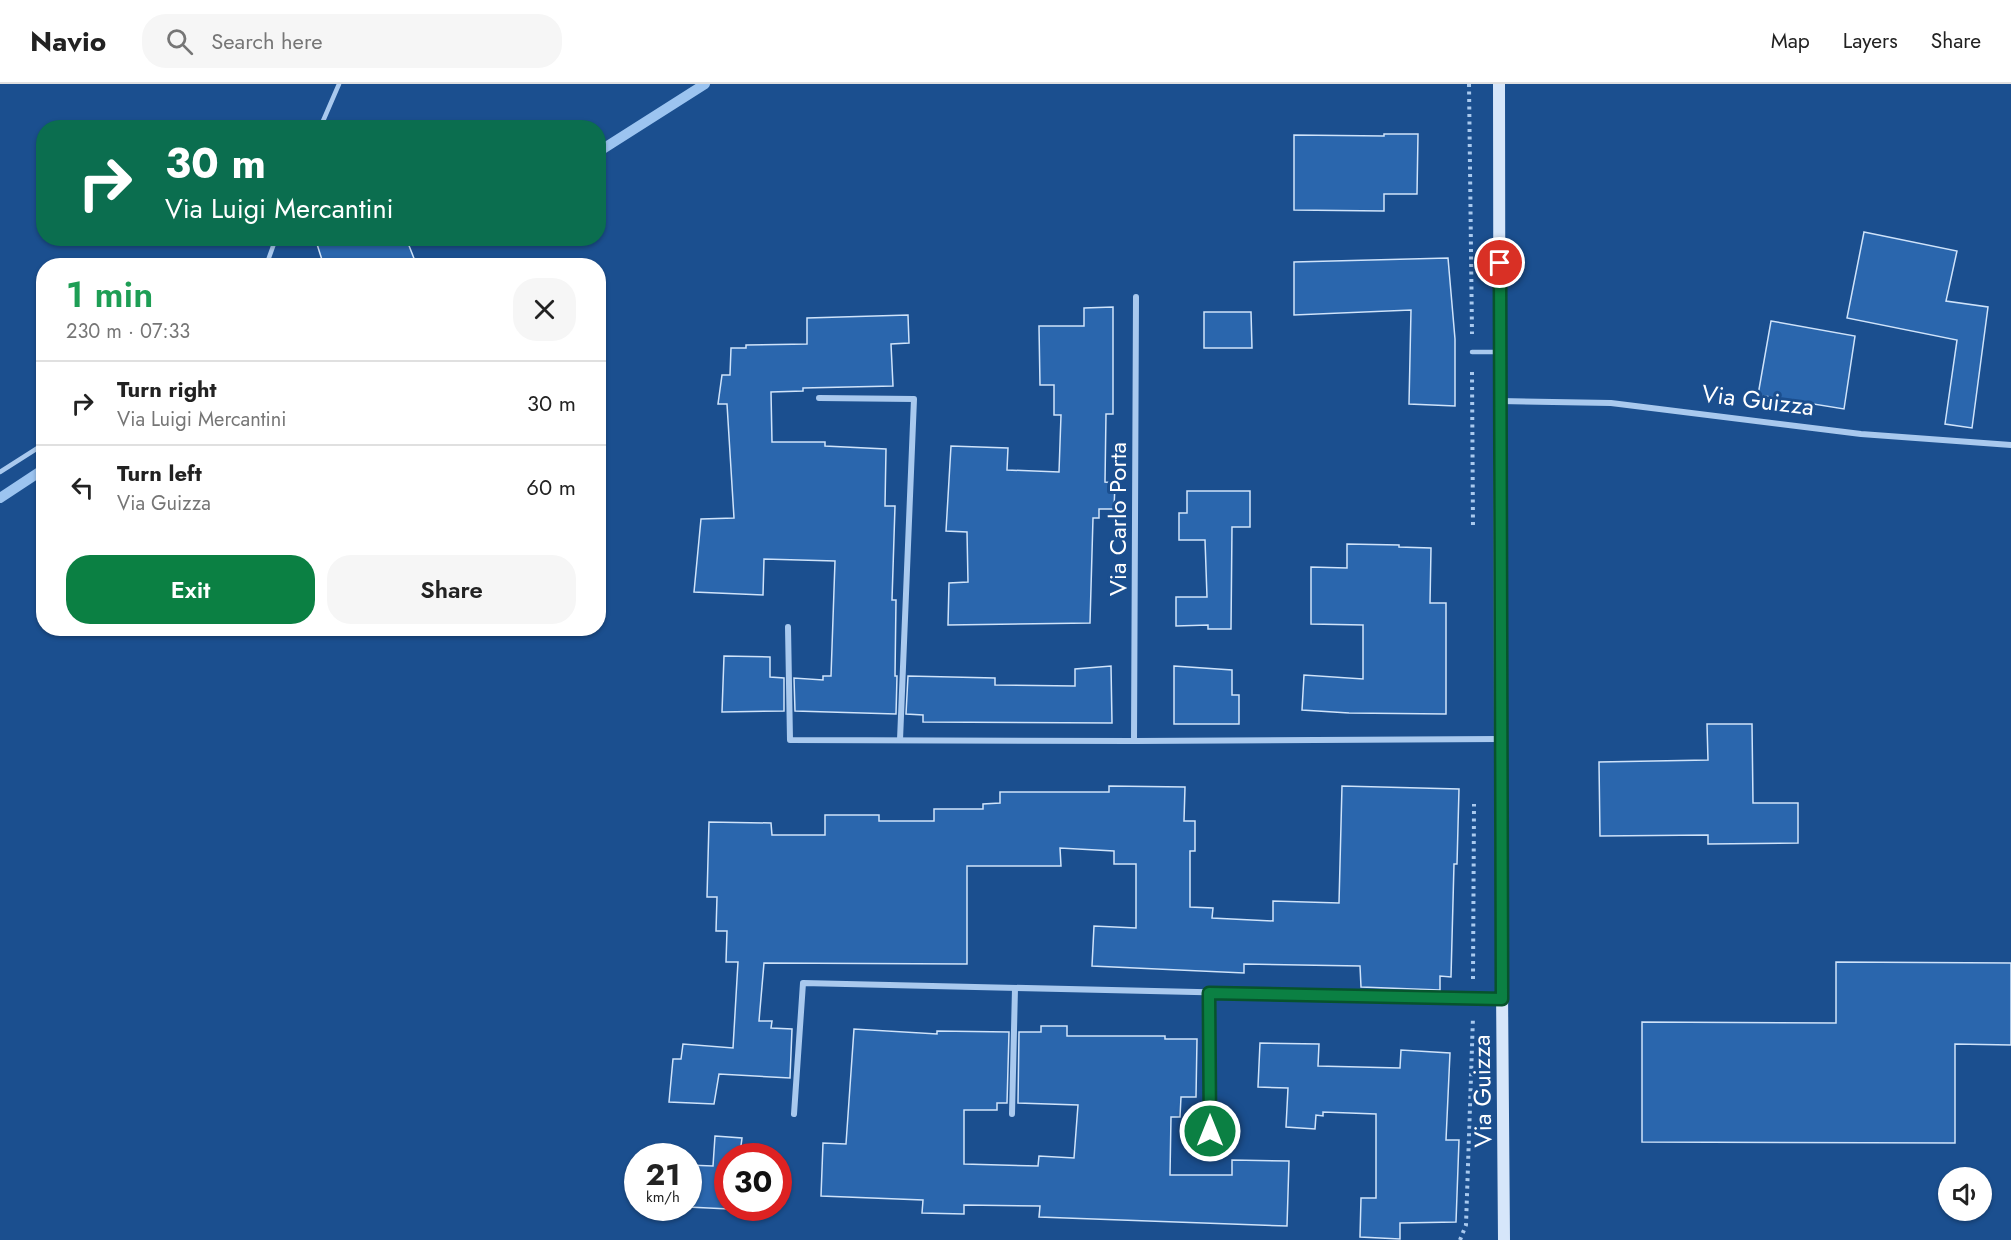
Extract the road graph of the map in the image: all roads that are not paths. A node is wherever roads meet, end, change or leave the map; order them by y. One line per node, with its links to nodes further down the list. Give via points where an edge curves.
1 (339, 84): 3 (lane)
2 (1499, 84): 6 (main road, Via Guizza)
3 (323, 120)
4 (1136, 297): 15 (street, Via Carlo Porta)
5 (1472, 352): 6 (lane)
6 (1501, 352): 8 (main road, Via Guizza)
7 (819, 398): 14 (street, via 914,399)
8 (1500, 401): 9 (street, Via Guizza, via 1611,403 1861,434); 13 (main road, Via Guizza)
9 (2011, 445)
10 (36, 449): 11 (lane)
11 (0, 472)
12 (788, 627): 14 (street, via 790,740)
13 (1500, 739): 15 (street); 18 (main road, Via Guizza)
14 (900, 740): 15 (street)
15 (1134, 741)
16 (1015, 988): 17 (street); 19 (street, via 803,983); 20 (street)
17 (1209, 993): 18 (street); 21 (street)
18 (1502, 999): 22 (main road, Via Guizza)
19 (794, 1114)
20 (1012, 1114)
21 (1210, 1131)
22 (1504, 1240)

